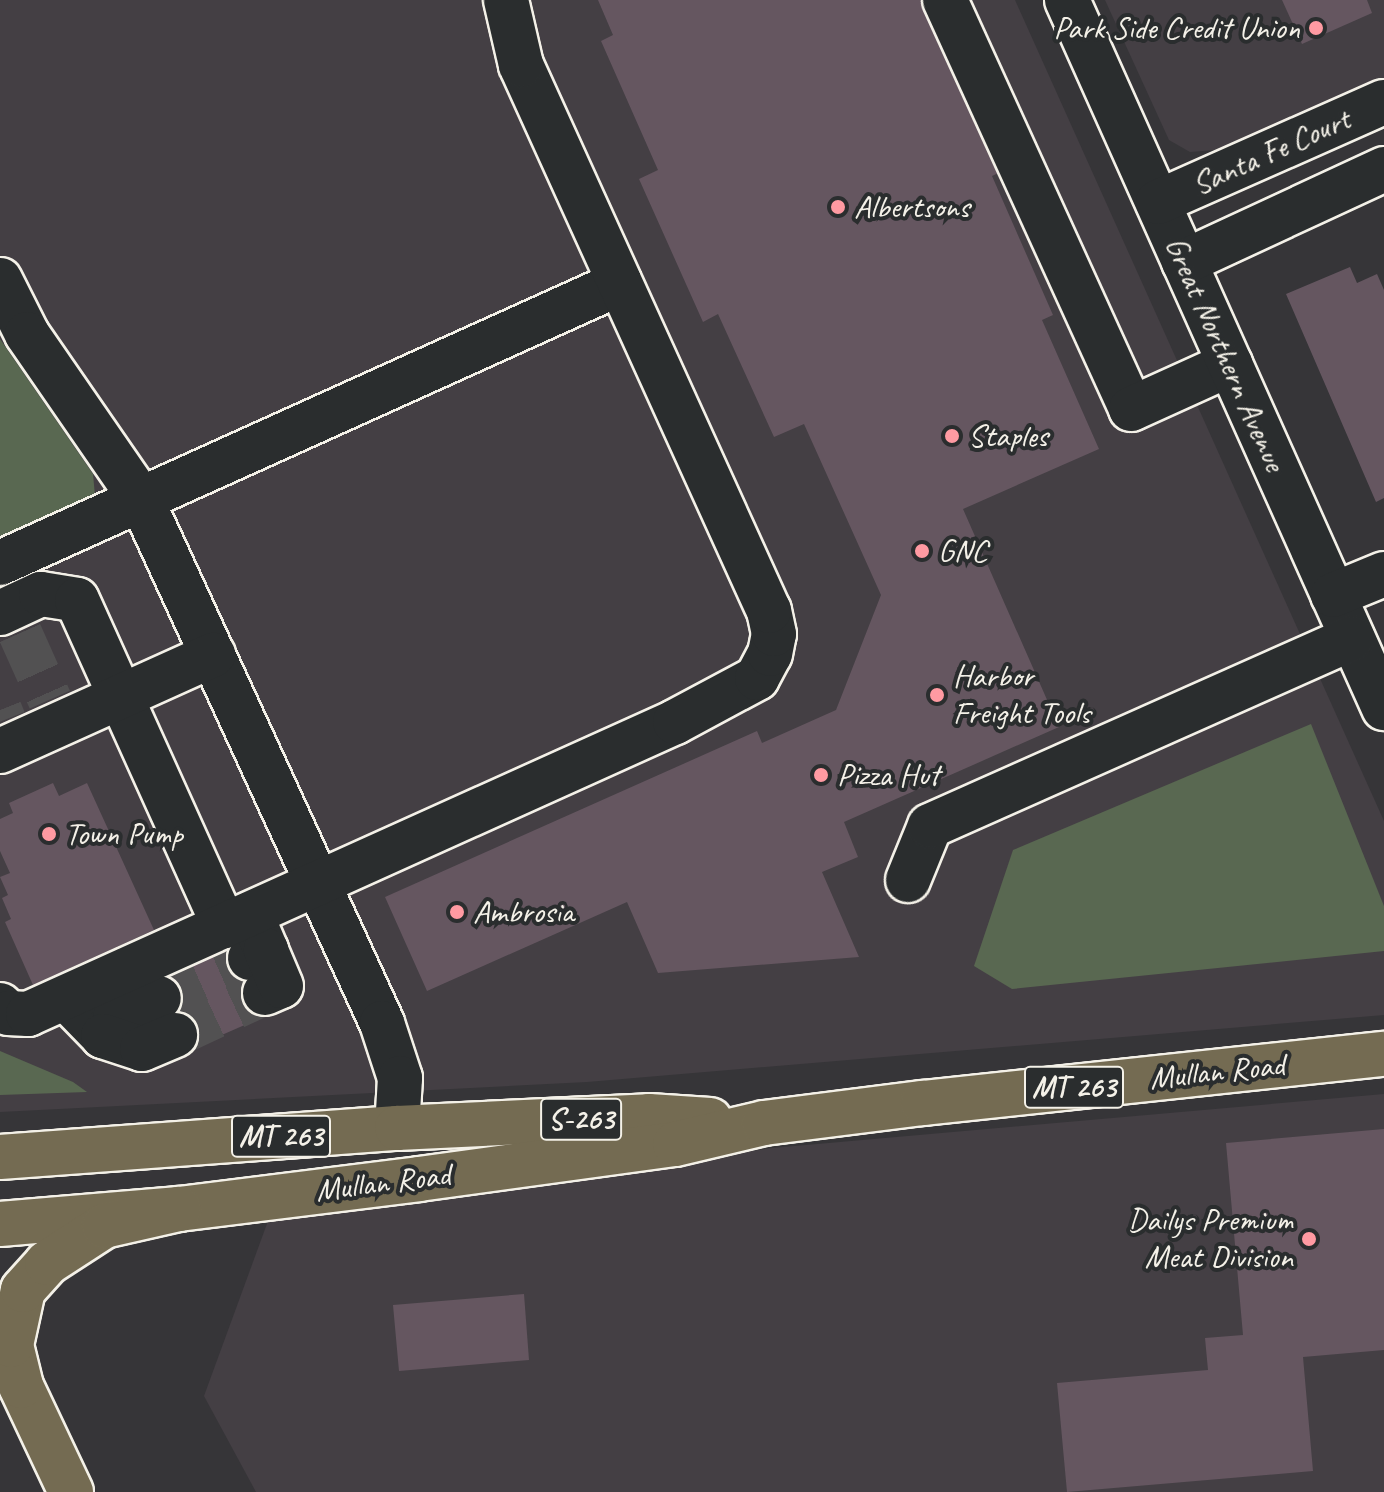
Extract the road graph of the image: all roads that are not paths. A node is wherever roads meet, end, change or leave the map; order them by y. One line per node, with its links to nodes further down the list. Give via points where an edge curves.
1 (506, 0): 9 (street, via 521,65)
2 (945, 0): 10 (street, via 1131,409)
3 (1067, 0): 6 (street, Great Northern Avenue)
4 (1384, 102): 6 (street, Santa Fe Court)
5 (1384, 169): 7 (street, Santa Fe Court)
6 (1158, 202): 7 (street, Great Northern Avenue)
7 (1184, 262): 10 (street, Great Northern Avenue)
8 (0, 280): 11 (street, via 27,334)
9 (620, 283): 11 (street); 21 (street, via 769,611 774,634 770,654 757,678 723,699)
10 (1230, 364): 14 (street, Great Northern Avenue)
11 (141, 499): 12 (street); 16 (street)
12 (0, 563)
13 (1384, 574): 14 (street)
14 (1354, 616): 18 (street, Great Northern Avenue); 20 (street, via 930,826)
15 (10, 618): 17 (street, via 41,594 77,600)
16 (213, 655): 17 (street); 21 (street)
17 (122, 696): 19 (street, via 55,712); 22 (street)
18 (1384, 708)
19 (7, 738)
20 (908, 880)
21 (318, 884): 22 (street); 28 (street, via 390,1044 400,1078)
22 (251, 948): 23 (street)
23 (66, 998): 24 (street, via 28,1014 8,1013); 25 (street, via 103,1036 115,1018)
24 (0, 1005)
25 (167, 1016)
26 (1384, 1054): 27 (main road, Mullan Road / MT 263)
27 (764, 1123): 28 (main road, Mullan Road / S-263, via 649,1116); 30 (main road, Mullan Road / MT 263, via 675,1144)
28 (397, 1128): 29 (main road, Mullan Road / MT 263)
29 (0, 1157)
30 (179, 1209): 31 (main road, Mullan Road / MT 263); 34 (main road, via 104,1226 57,1256 23,1290 11,1345 21,1386)
31 (0, 1224)
32 (0, 1413): 33 (main road)
33 (41, 1492)
34 (71, 1492)

